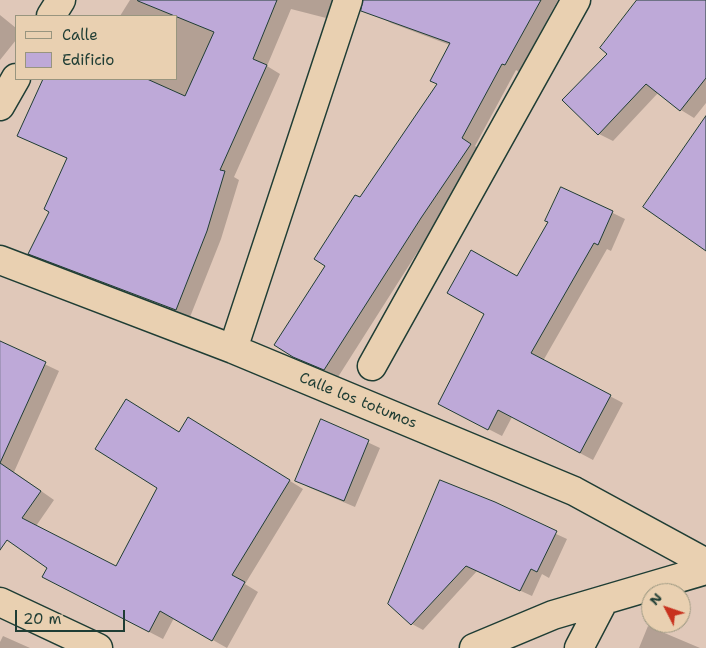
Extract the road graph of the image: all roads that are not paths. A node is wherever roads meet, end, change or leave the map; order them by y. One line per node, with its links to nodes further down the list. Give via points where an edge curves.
1 (61, 0): 4 (street)
2 (348, 0): 8 (street)
3 (576, 0): 9 (street)
4 (52, 15)
5 (15, 80): 6 (street)
6 (0, 106)
7 (0, 260): 8 (street, Calle los totumos)
8 (233, 349): 10 (street, Calle los totumos, via 574,490)
9 (372, 366)
10 (706, 563)
11 (706, 570): 12 (street)
12 (604, 600): 15 (street, via 554,615); 16 (street)
13 (0, 602): 14 (street)
14 (98, 648)
15 (474, 648)
16 (579, 648)

